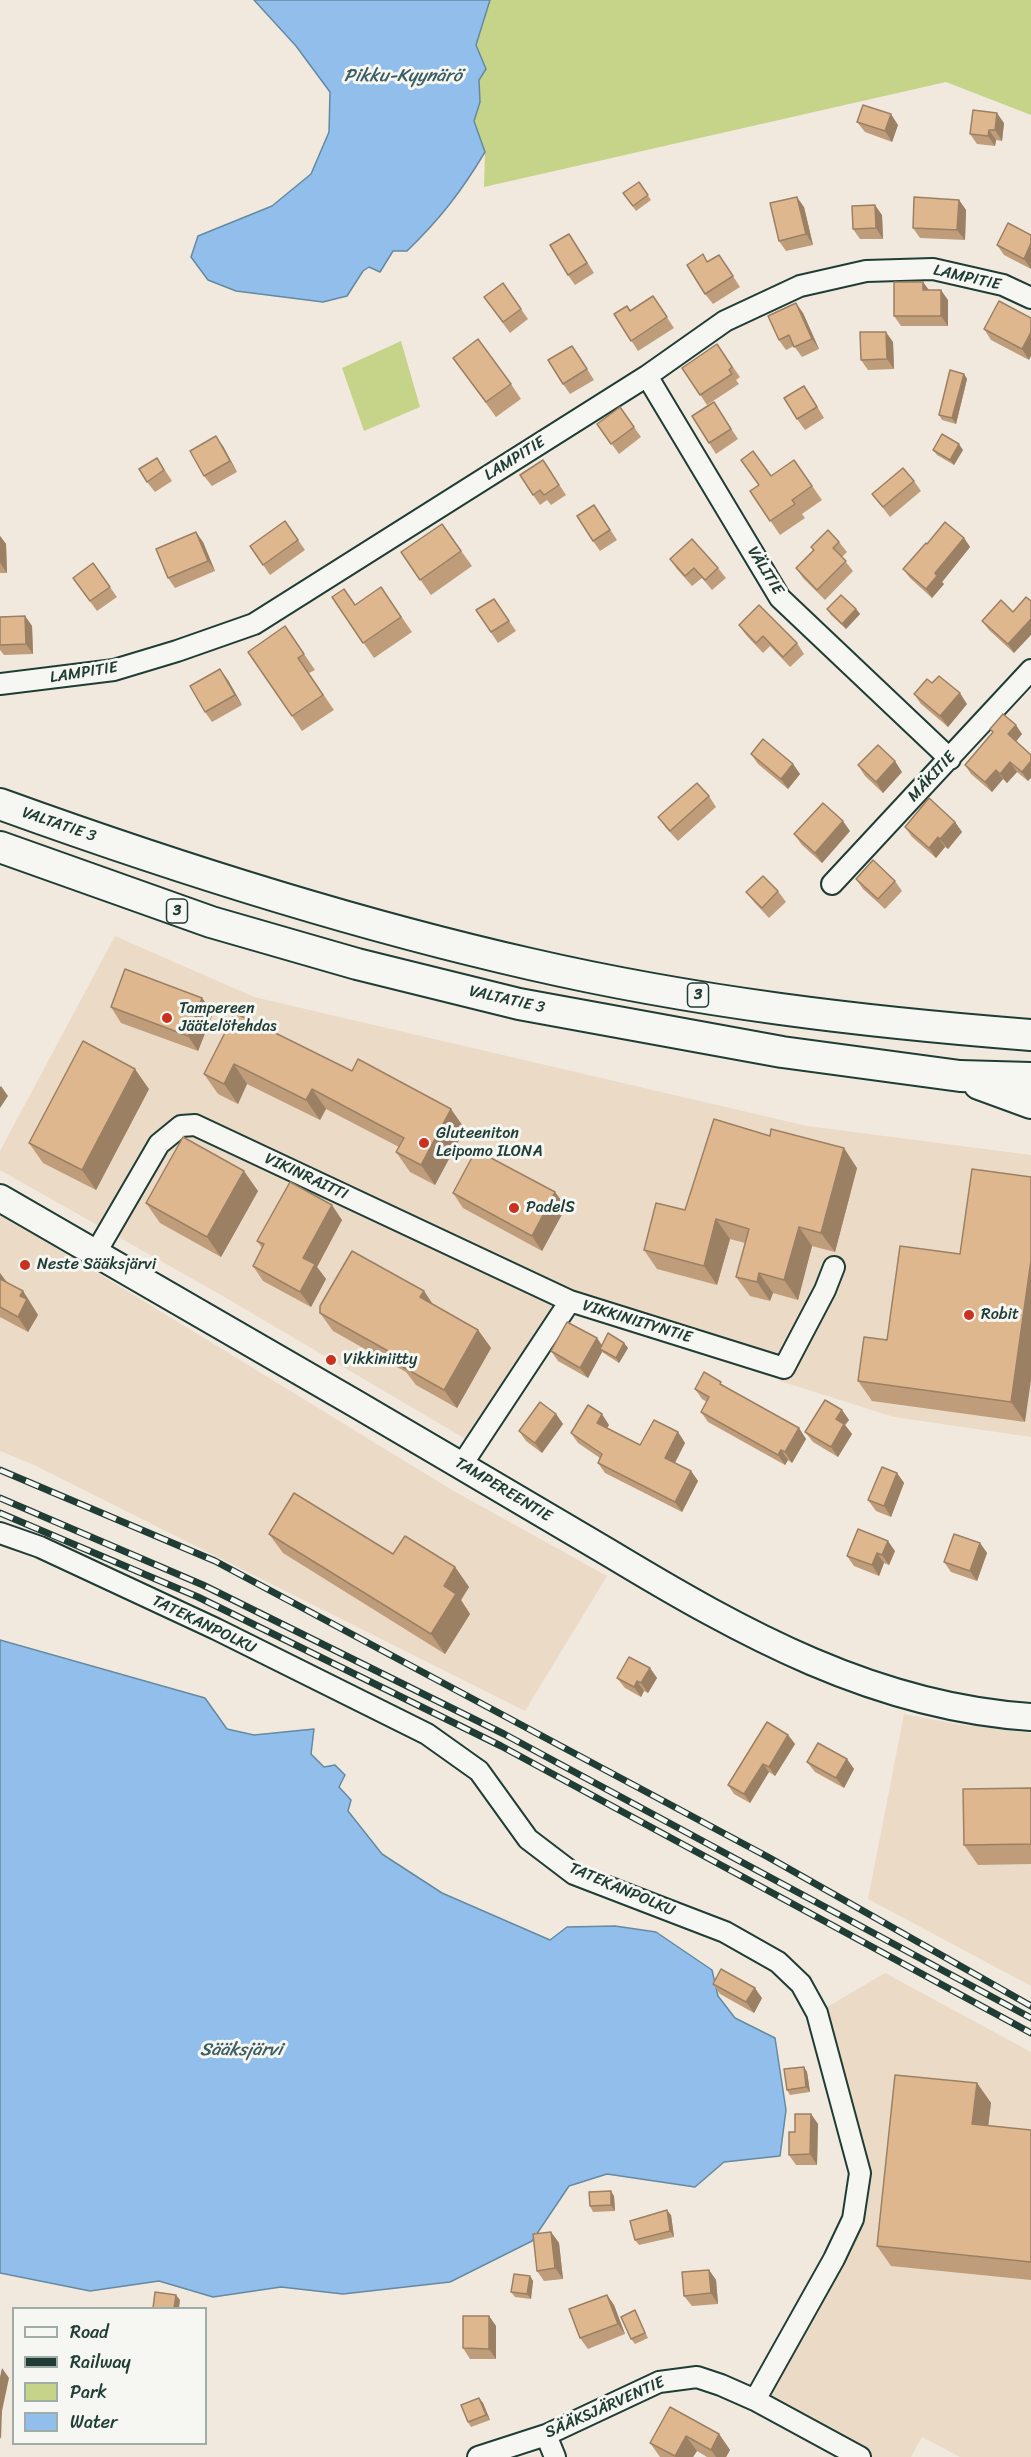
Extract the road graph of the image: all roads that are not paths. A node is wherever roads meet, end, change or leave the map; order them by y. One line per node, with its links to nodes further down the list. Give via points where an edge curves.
1 (1031, 297): 2 (street, LAMPITIE, via 1003,285 933,269 866,271 800,286 725,321)
2 (647, 376): 4 (street, LAMPITIE, via 254,624 114,670); 5 (street, VÄLITIE, via 780,598)
3 (1031, 669): 5 (street, MÄKITIE)
4 (0, 684)
5 (950, 759): 8 (street, MÄKITIE)
6 (0, 804): 9 (highway, VALTATIE 3 / 3, via 227,882 371,925 531,964 793,1011 900,1025)
7 (0, 847): 10 (highway, VALTATIE 3 / 3, via 211,922 357,964 519,1004 782,1052)
8 (832, 884)
9 (1031, 1035)
10 (960, 1076): 11 (highway, VALTATIE 3 / 3); 12 (highway)
11 (1031, 1078)
12 (1031, 1103)
13 (0, 1198): 14 (main road, TAMPEREENTIE)
14 (95, 1254): 16 (street, VIKINRAITTI, via 159,1144 181,1126 195,1125); 17 (main road, TAMPEREENTIE)
15 (834, 1267): 16 (street, VIKKINIITYNTIE, via 784,1368)
16 (570, 1301): 17 (street, VIKKINIITYNTIE)
17 (461, 1466): 19 (main road, TAMPEREENTIE, via 715,1616 798,1657 906,1696 941,1705)
18 (0, 1533): 20 (street, TATEKANPOLKU, via 40,1547 216,1629 427,1734 479,1770 528,1839 574,1874 724,1932 778,1962 801,1984 817,2013 860,2173 853,2219)
19 (1031, 1717)
20 (755, 2400): 21 (street, SÄÄKSJÄRVENTIE, via 697,2377 679,2378 639,2390); 24 (street, SÄÄKSJÄRVENTIE)
21 (546, 2435): 22 (street, SÄÄKSJÄRVENTIE); 23 (street)
22 (478, 2457)
23 (555, 2457)
24 (860, 2457)

